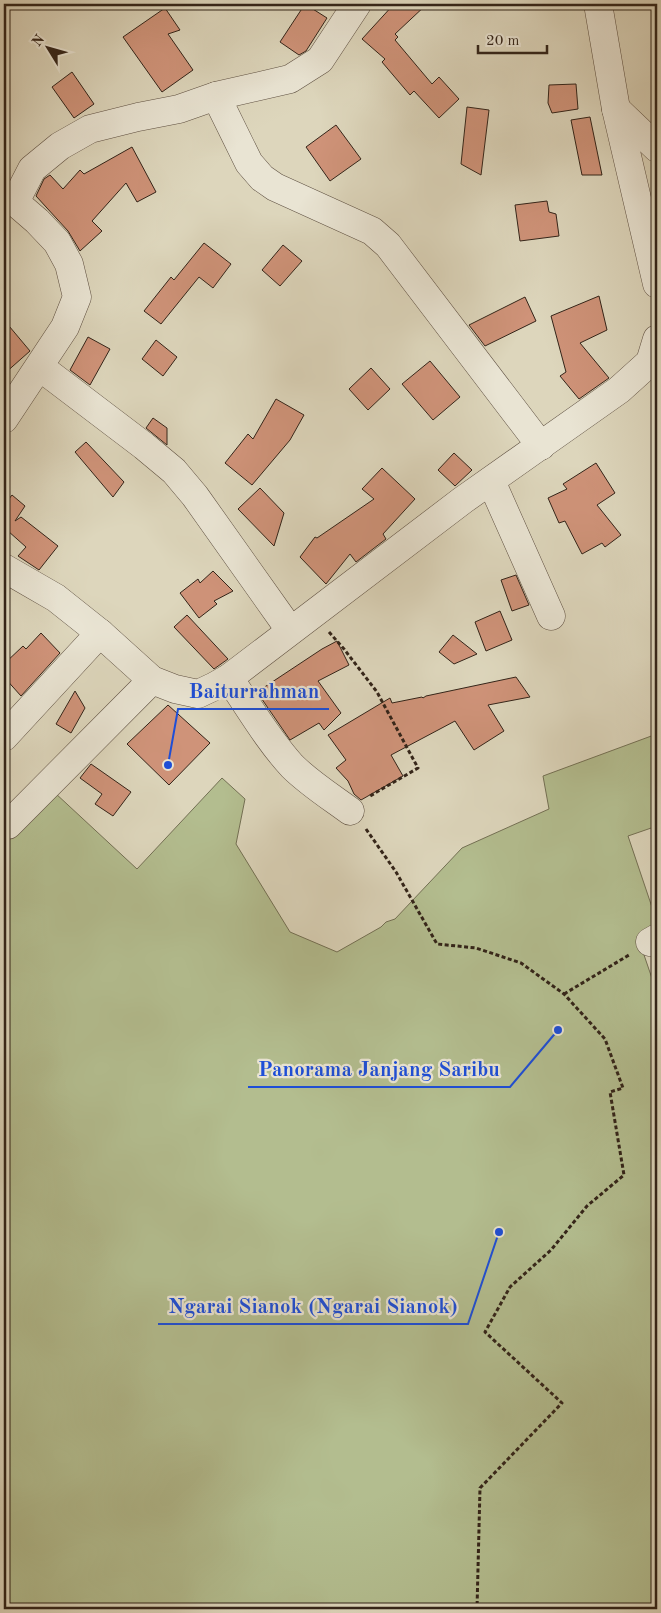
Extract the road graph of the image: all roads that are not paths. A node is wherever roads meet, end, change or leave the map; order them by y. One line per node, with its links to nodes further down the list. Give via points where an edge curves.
1 (357, 4): 3 (street, via 320,60 290,79)
2 (598, 4): 4 (street)
3 (216, 96): 6 (street, via 179,110 90,130 60,146 32,169); 11 (street, via 249,163 262,178 372,231 388,245)
4 (616, 109): 5 (street); 7 (street)
5 (657, 148)
6 (9, 198): 9 (street, via 57,242 68,264 77,298 65,327)
7 (657, 284)
8 (655, 356): 11 (street, via 619,390)
9 (40, 367): 10 (street); 15 (street, via 174,471 196,496)
10 (4, 420)
11 (541, 446): 12 (street)
12 (491, 481): 14 (street); 15 (street)
13 (4, 568): 16 (street, via 56,598)
14 (551, 616)
15 (290, 630): 17 (street)
16 (100, 633): 18 (street); 19 (street)
17 (229, 678): 18 (street, via 198,694); 20 (street, via 293,766)
18 (152, 680): 21 (street)
19 (4, 737)
20 (350, 811)
21 (8, 825)

